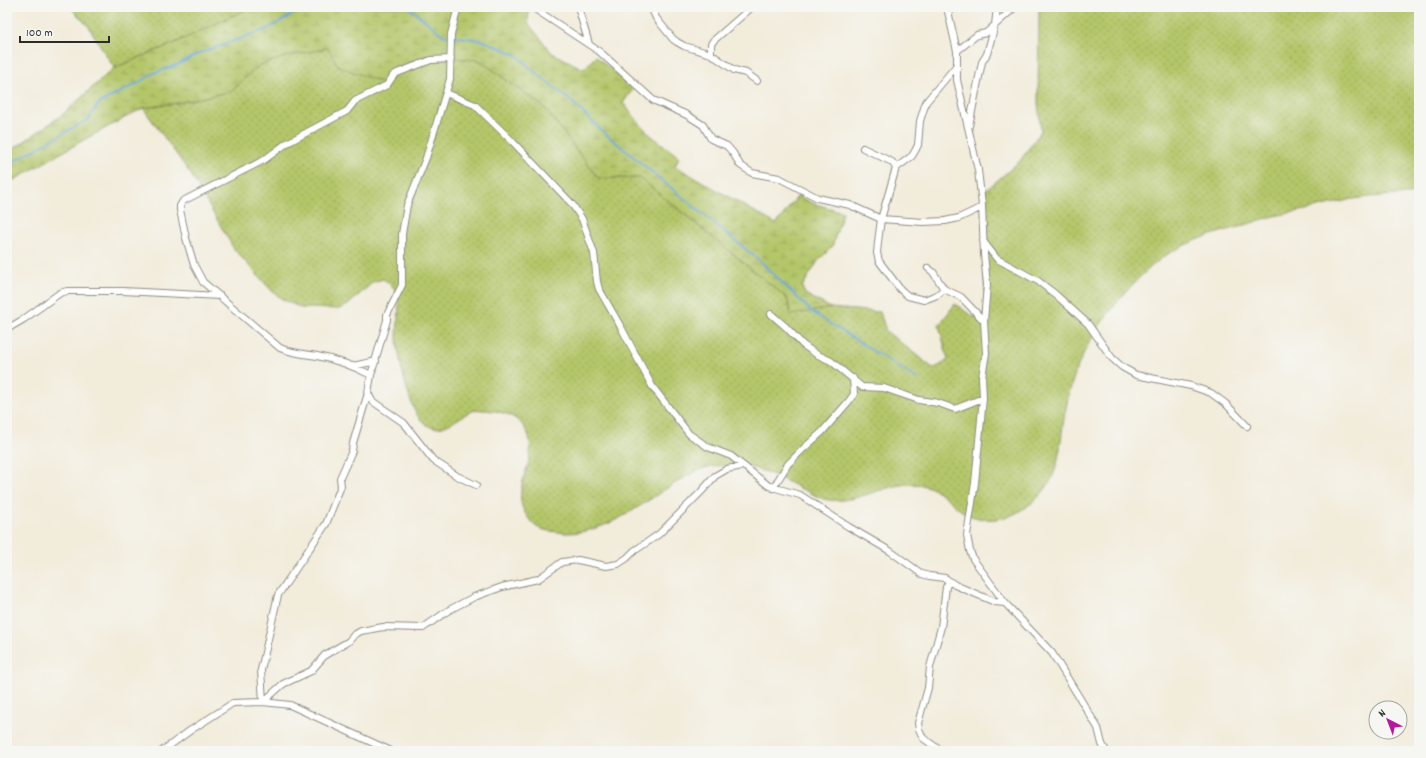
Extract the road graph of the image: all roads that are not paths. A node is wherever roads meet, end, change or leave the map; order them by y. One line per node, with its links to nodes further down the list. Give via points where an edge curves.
1 (458, 7): 13 (street, via 451,34)
2 (532, 7): 10 (street)
3 (578, 7): 10 (street)
4 (651, 7): 12 (street, via 656,18 673,38 684,46)
5 (752, 7): 12 (street, via 713,41)
6 (947, 7): 11 (street)
7 (997, 7): 9 (street)
8 (1015, 7): 9 (street)
9 (995, 25): 11 (street, via 986,33 975,36); 17 (street, via 987,54 982,62)
10 (589, 44): 21 (street, via 623,71 653,100 687,115 702,125 712,139 727,146 746,170 758,175 779,178 818,198 850,205)
11 (957, 51): 14 (street)
12 (711, 54): 15 (street, via 734,70 746,73)
13 (451, 59): 16 (street); 25 (street, via 431,60 397,73 387,85 357,100 347,111 287,143 264,160 183,201 180,210 194,266 203,282)
14 (957, 65): 17 (street, via 957,80); 19 (street, via 926,102 920,121 918,145 912,156)
15 (757, 81)
16 (446, 93): 29 (street, via 426,158 407,205 401,235 402,285 387,315); 36 (street, via 475,105 572,204 582,219 594,253 599,290 652,386 689,434 708,447 731,456)
17 (968, 127): 20 (street, via 978,170)
18 (863, 148): 19 (street, via 892,162)
19 (896, 168): 21 (street)
20 (982, 207): 21 (street, via 959,218 944,221); 22 (street)
21 (881, 218): 24 (street, via 877,253 879,260 900,289 908,296 924,300 937,296)
22 (983, 241): 27 (street, via 987,285); 35 (street, via 997,259 1038,281 1055,294 1088,324 1112,358 1122,367 1136,375 1191,386 1211,393)
23 (928, 268): 24 (street)
24 (944, 289): 27 (street, via 961,297)
25 (220, 296): 28 (street, via 67,291 60,293); 30 (street, via 280,348)
26 (771, 314): 32 (street, via 813,353 831,361)
27 (984, 321): 34 (street, via 986,353 982,377)
28 (7, 329)
29 (376, 361): 30 (street); 31 (street)
30 (354, 366): 31 (street)
31 (371, 375): 33 (street)
32 (852, 378): 34 (street, via 862,387 884,388 919,400 955,408); 38 (street, via 854,394 849,401 822,432 792,460)
33 (368, 393): 37 (street, via 372,401 404,423 433,460); 41 (street, via 352,443 352,451 340,478 341,486 326,524 278,596 261,670)
34 (983, 398): 40 (street, via 967,551)
35 (1248, 426)
36 (743, 466): 38 (street); 41 (street, via 727,469 715,476 659,534 618,564 606,566 578,560 562,562 538,579 502,587 474,597 423,628 383,627 361,631 329,653 311,671 283,684)
37 (476, 485)
38 (773, 488): 39 (street, via 800,495 922,574)
39 (949, 581): 40 (street, via 995,602); 45 (street, via 930,667 928,688 918,723 923,738)
40 (1005, 603): 46 (street, via 1052,653 1098,728)
41 (263, 702): 43 (street, via 234,703); 44 (street, via 290,705)
42 (1419, 747): 47 (street)
43 (162, 751)
44 (391, 751)
45 (941, 751)
46 (1106, 751)
47 (1415, 751)

